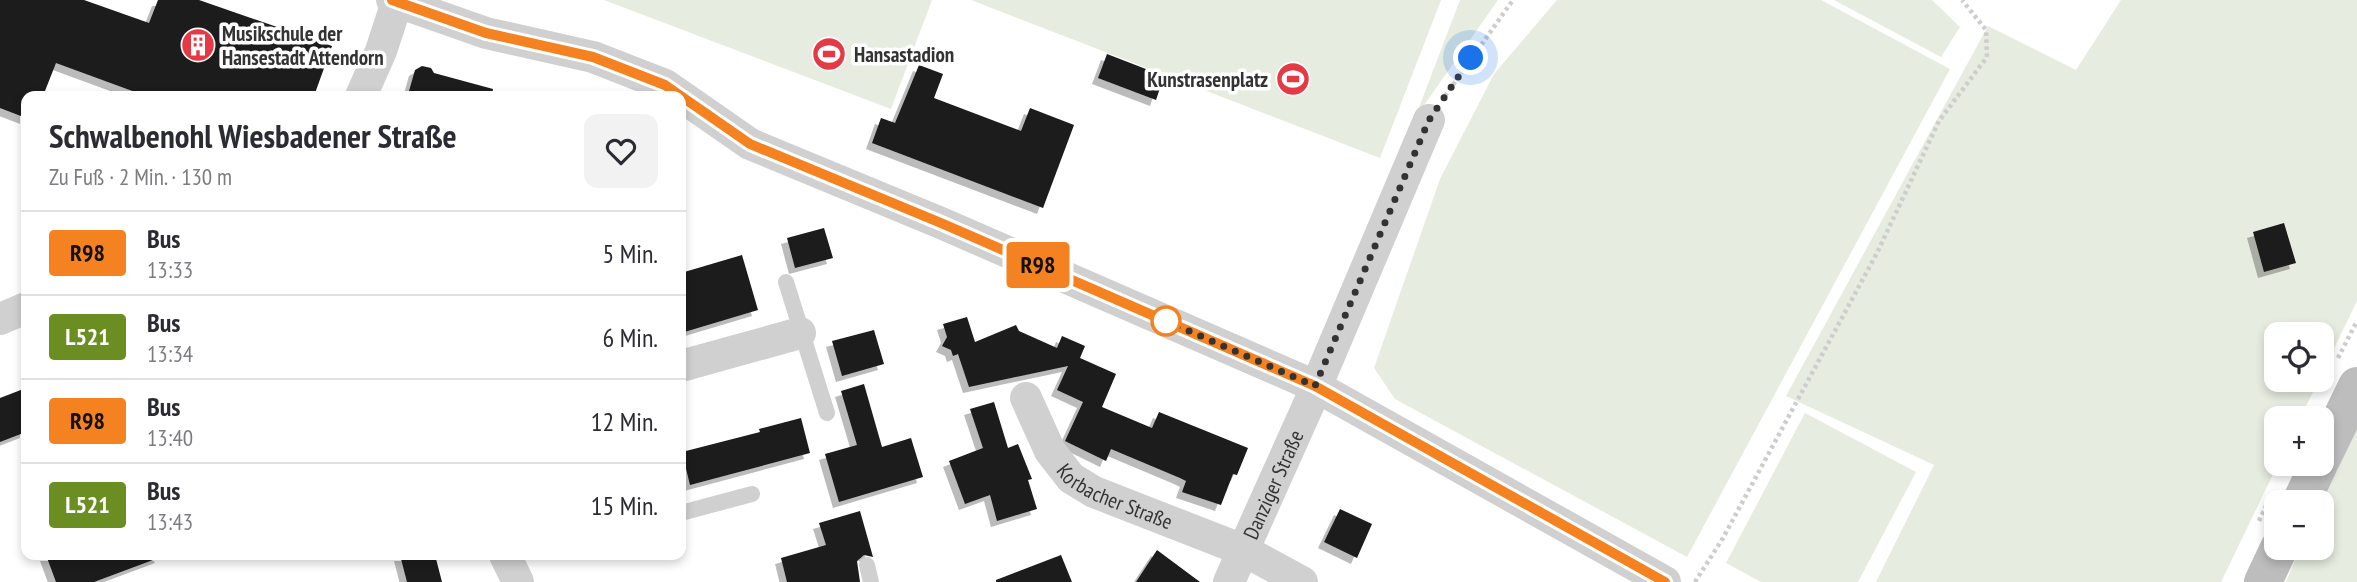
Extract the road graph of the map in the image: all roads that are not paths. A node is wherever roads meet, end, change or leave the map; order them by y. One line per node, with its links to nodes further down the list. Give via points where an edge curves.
1 (395, 1): 2 (street); 3 (street, via 486,33 593,57)
2 (363, 91)
3 (674, 91)
4 (686, 100): 11 (street, via 750,144)
5 (1429, 120): 11 (street, Danziger Straße)
6 (786, 282): 9 (lane)
7 (21, 310): 8 (street)
8 (0, 319)
9 (800, 332): 10 (street); 14 (lane)
10 (686, 365)
11 (1315, 386): 18 (street, Danziger Straße); 24 (street)
12 (2357, 386): 15 (main road)
13 (1027, 398): 18 (street, Korbacher Straße, via 1050,451 1071,478 1094,492)
14 (827, 412)
15 (2334, 433)
16 (752, 494): 17 (lane)
17 (686, 512)
18 (1243, 550): 22 (street, Danziger Straße); 23 (street, Korbacher Straße)
19 (2273, 560): 25 (main road)
20 (867, 565): 21 (lane)
21 (871, 582)
22 (1228, 582)
23 (1302, 582)
24 (1665, 582)
25 (2263, 582)

